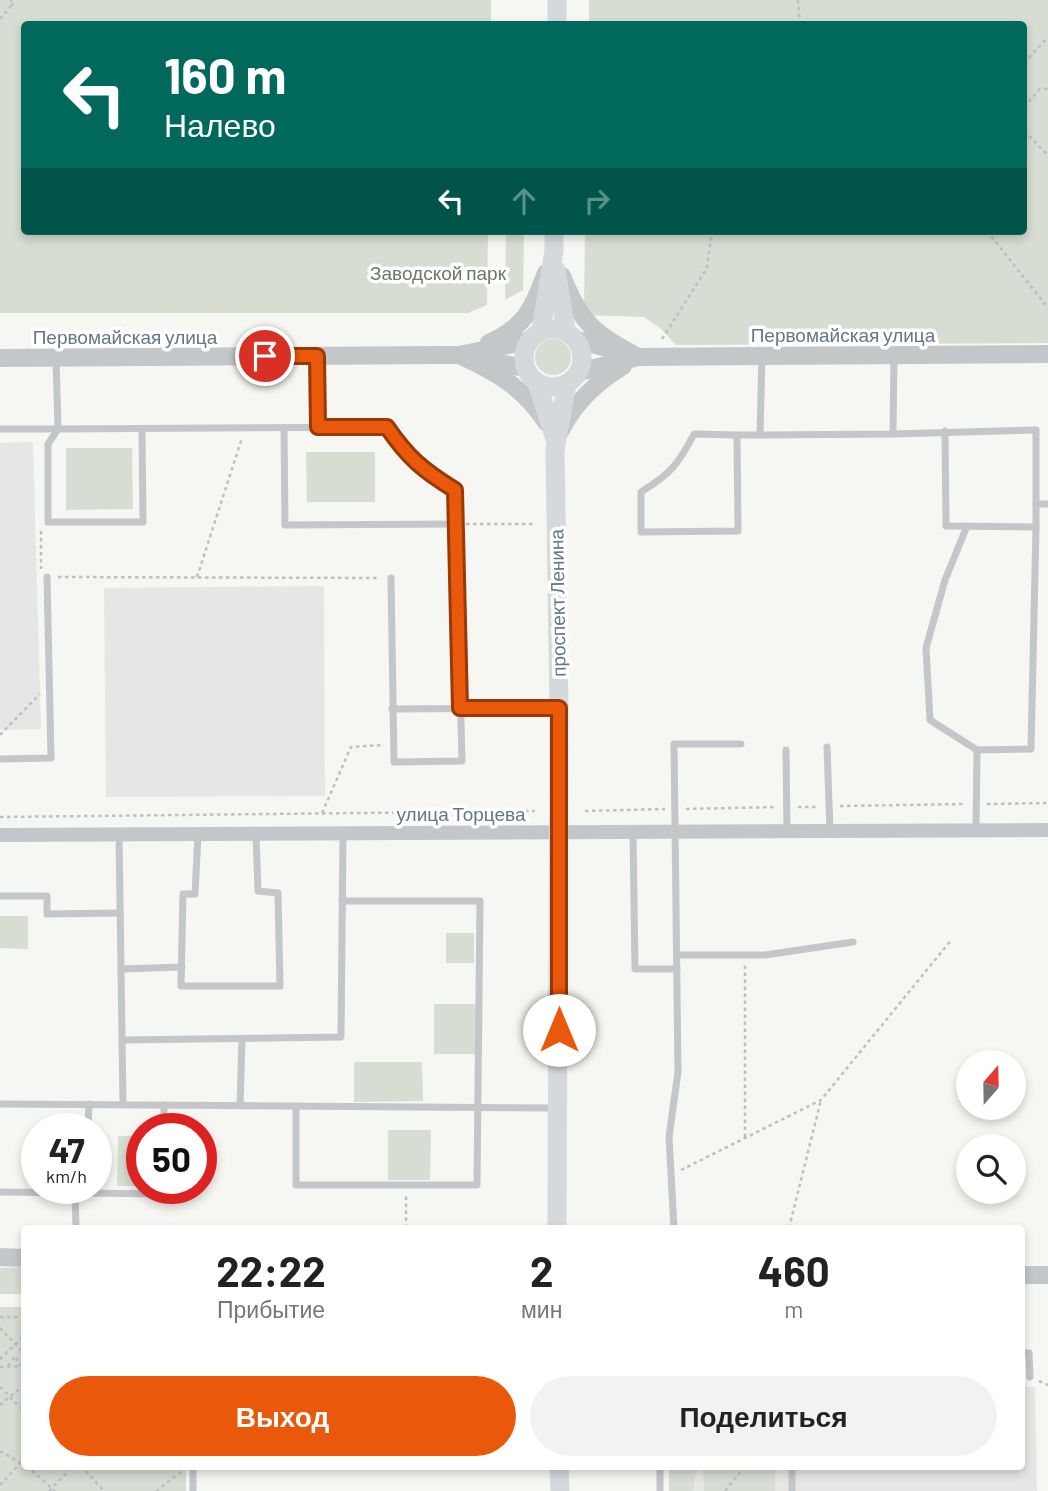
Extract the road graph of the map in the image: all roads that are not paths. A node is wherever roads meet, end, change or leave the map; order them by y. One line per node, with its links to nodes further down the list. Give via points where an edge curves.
1 (557, 0): 2 (main road)
2 (556, 21)
3 (554, 235): 4 (main road)
4 (554, 251): 5 (main road); 6 (main road); 8 (street, via 519,325); 12 (street, via 582,317 595,331)
5 (571, 335): 6 (main road, via 553,328); 12 (street); 16 (main road, via 583,358)
6 (535, 336): 8 (street); 15 (main road, via 524,351)
7 (1048, 354): 9 (street, Первомайская улица)
8 (460, 355): 10 (street, Первомайская улица); 15 (street); 26 (street, via 519,388)
9 (894, 355): 11 (street, Первомайская улица); 23 (lane)
10 (317, 356): 14 (street, Первомайская улица); 17 (lane)
11 (762, 356): 12 (street, Первомайская улица); 25 (lane)
12 (638, 357): 16 (street); 26 (street, via 591,388)
13 (0, 358): 14 (street, Первомайская улица)
14 (56, 358): 20 (lane)
15 (531, 375): 16 (main road, via 555,387); 26 (main road)
16 (573, 378): 26 (main road)
17 (318, 427): 18 (lane); 29 (lane, via 387,427 405,454 455,490)
18 (284, 428): 21 (lane); 29 (lane, via 285,525)
19 (0, 429): 20 (lane)
20 (58, 429): 21 (lane); 21 (lane, via 48,444 48,522 143,522)
21 (142, 429)
22 (945, 431): 23 (lane); 27 (lane, via 1036,430); 30 (lane, via 946,526)
23 (893, 433): 25 (lane)
24 (737, 435): 24 (lane, via 738,531 641,533 641,492 668,475 694,434); 25 (lane)
25 (760, 435)
26 (555, 440): 35 (main road, проспект Ленина)
27 (1036, 504): 28 (lane); 31 (lane)
28 (1048, 504)
29 (455, 524): 34 (lane)
30 (967, 526): 31 (lane); 39 (lane, via 945,580 926,648 929,720)
31 (1036, 527): 39 (lane, via 1031,750)
32 (47, 577): 41 (lane, via 51,758)
33 (391, 578): 36 (lane)
34 (460, 708): 35 (lane); 36 (lane); 36 (lane, via 462,761 394,762)
35 (559, 708): 46 (main road, проспект Ленина)
36 (392, 709)
37 (741, 744): 48 (lane, via 674,744)
38 (827, 747): 45 (lane)
39 (977, 750): 42 (lane)
40 (786, 751): 44 (lane)
41 (0, 759)
42 (976, 830): 43 (street, улица Торцева); 45 (street, улица Торцева)
43 (1048, 830)
44 (787, 831): 45 (street, улица Торцева); 48 (street, улица Торцева)
45 (830, 831)
46 (558, 832): 47 (street, улица Торцева); 49 (street, улица Торцева); 70 (main road, проспект Ленина)
47 (633, 832): 48 (street, улица Торцева); 61 (lane, via 635,969)
48 (677, 832): 58 (lane)
49 (343, 833): 52 (street, улица Торцева); 55 (lane)
50 (119, 834): 51 (street, улица Торцева); 53 (street, улица Торцева); 56 (lane)
51 (198, 834): 52 (street, улица Торцева); 59 (lane, via 195,894 183,894)
52 (256, 834): 59 (lane, via 258,891 278,892 280,986 181,986)
53 (0, 835)
54 (0, 896): 56 (lane, via 47,896 47,914)
55 (342, 901): 62 (lane, via 341,1038); 71 (lane, via 480,901)
56 (120, 913): 60 (lane)
57 (853, 942): 58 (lane, via 765,955)
58 (677, 955): 61 (lane)
59 (182, 967): 60 (lane)
60 (121, 969): 63 (lane)
61 (677, 969): 79 (lane, via 678,1072 669,1137)
62 (242, 1039): 63 (lane); 68 (lane)
63 (122, 1040): 66 (lane)
64 (0, 1104): 65 (lane)
65 (89, 1104): 66 (lane); 72 (lane)
66 (122, 1104): 67 (lane)
67 (164, 1105): 68 (lane); 73 (lane)
68 (240, 1106): 69 (lane)
69 (296, 1106): 71 (lane); 71 (lane, via 296,1185 477,1185)
70 (559, 1108): 71 (lane); 78 (main road, проспект Ленина)
71 (477, 1109)
72 (89, 1113)
73 (164, 1113)
74 (0, 1192): 75 (lane)
75 (21, 1192)
76 (75, 1204): 77 (lane)
77 (76, 1225)
78 (557, 1225)
79 (674, 1225)
80 (0, 1258): 81 (street)
81 (21, 1258)
82 (1025, 1275): 83 (street)
83 (1048, 1275)
84 (1025, 1353): 85 (lane, via 1029,1353)
85 (1030, 1377)
86 (190, 1470): 90 (lane)
87 (559, 1470): 91 (main road)
88 (660, 1470): 92 (lane)
89 (792, 1470): 93 (lane)
90 (193, 1491)
91 (559, 1491)
92 (660, 1491)
93 (792, 1491)

